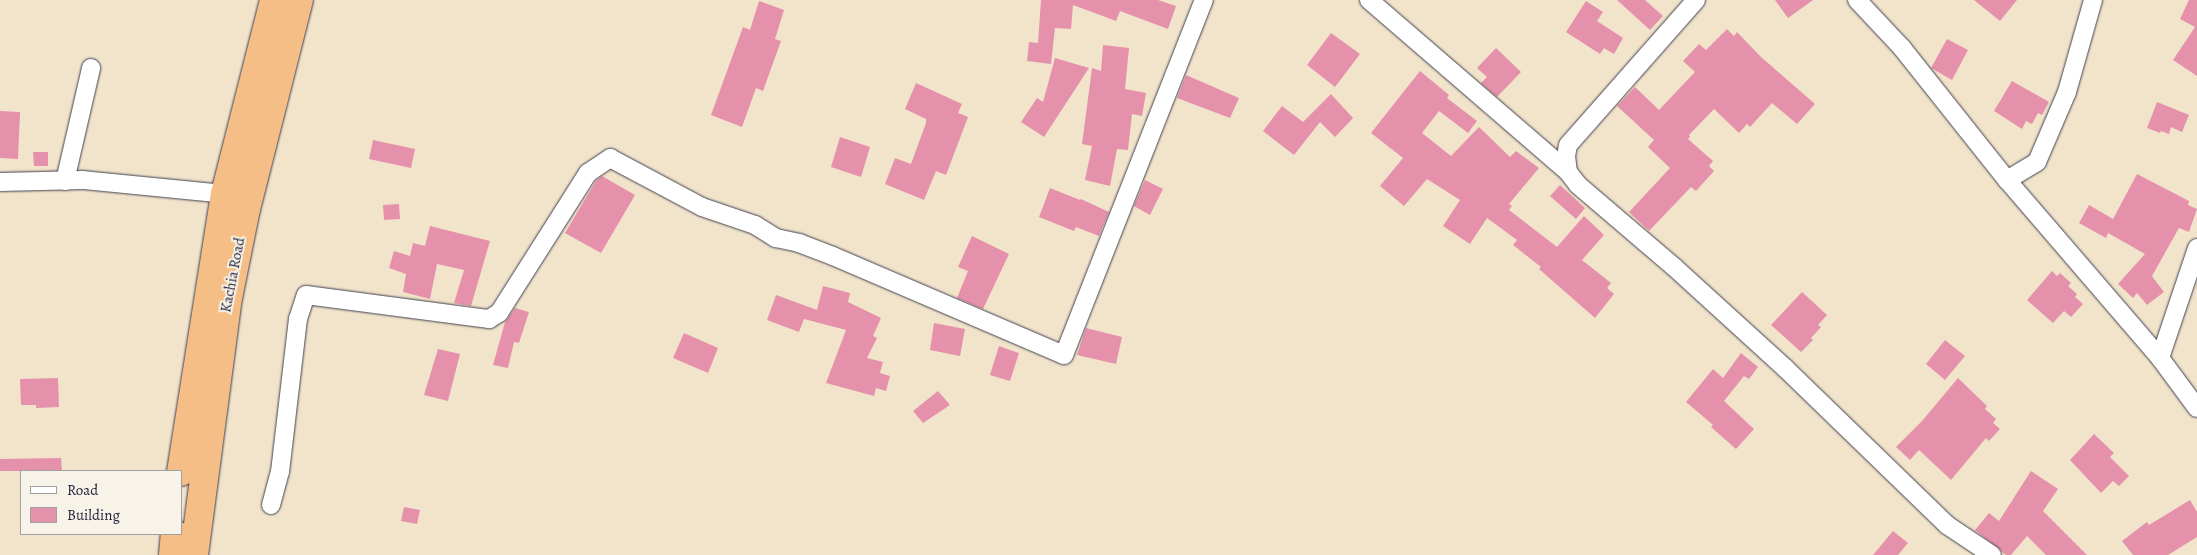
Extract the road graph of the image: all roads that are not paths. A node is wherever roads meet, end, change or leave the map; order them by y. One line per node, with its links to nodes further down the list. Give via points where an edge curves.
1 (274, 0): 13 (highway, Kachia Road)
2 (299, 0): 21 (highway, Kachia Road, via 246,209 228,298)
3 (1204, 0): 18 (street, via 1064,355 833,256 776,238 755,225 702,208 610,158 588,173 499,313 489,319 306,295 298,319 280,472)
4 (1369, 0): 9 (street)
5 (1696, 0): 9 (street, via 1568,145)
6 (1857, 0): 10 (street, via 1902,48)
7 (2093, 0): 10 (street, via 2067,92 2037,162)
8 (91, 68): 11 (street)
9 (1568, 172): 22 (street, via 1578,185 1785,368 1948,525)
10 (2007, 180): 15 (street)
11 (65, 181): 12 (street); 13 (street, via 84,180)
12 (0, 182)
13 (225, 194): 17 (highway, Kachia Road)
14 (2197, 248): 15 (street)
15 (2160, 358): 16 (street)
16 (2197, 408)
17 (181, 470)
18 (271, 505)
19 (175, 535): 20 (highway)
20 (173, 555)
21 (194, 555)
22 (1992, 555)

